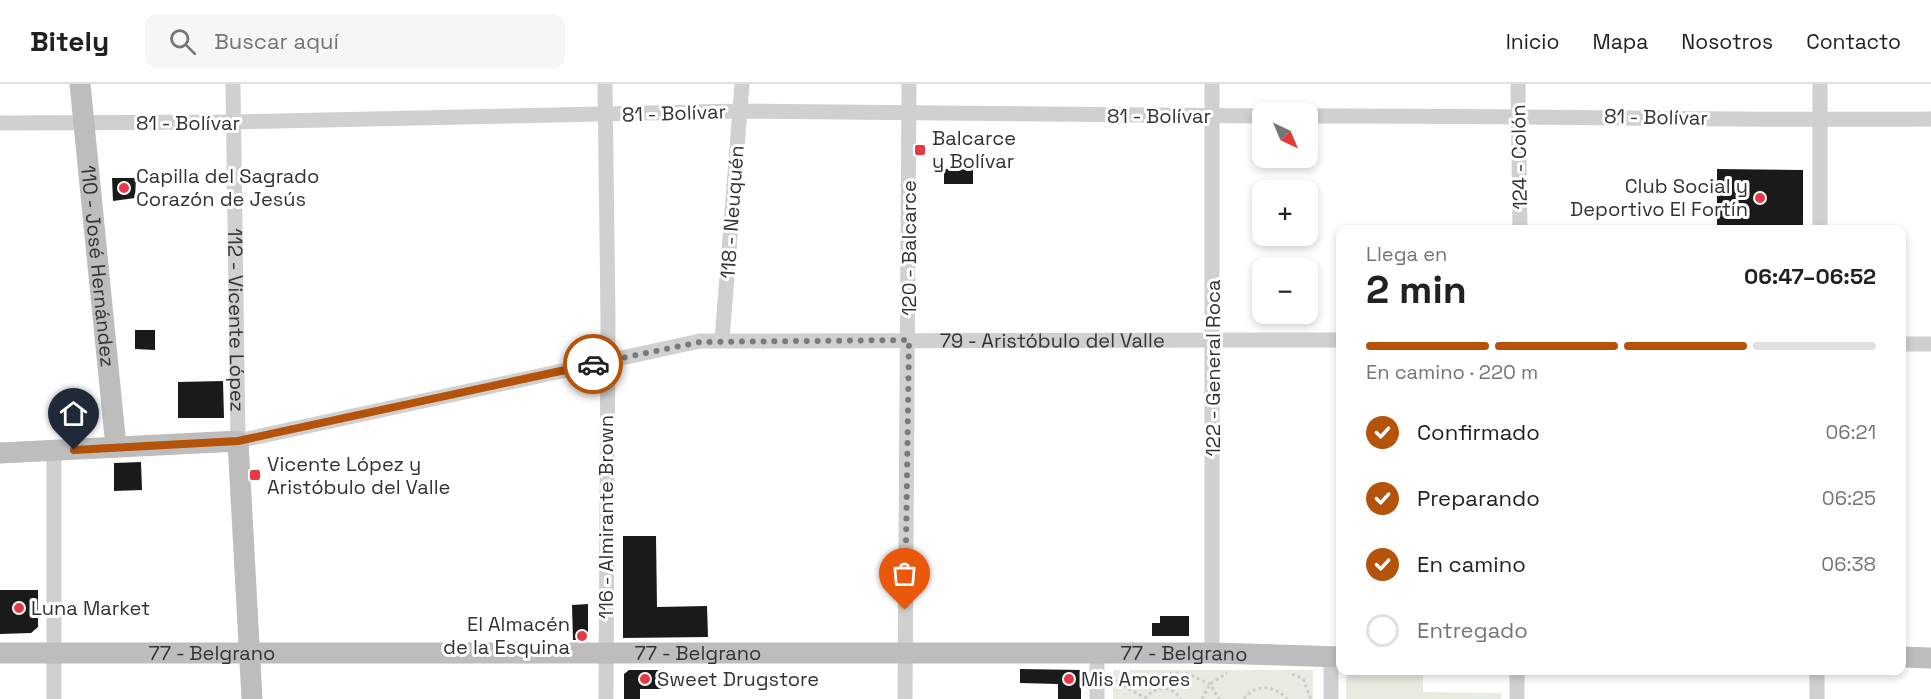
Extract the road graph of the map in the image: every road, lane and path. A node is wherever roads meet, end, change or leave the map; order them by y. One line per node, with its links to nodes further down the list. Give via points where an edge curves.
1 (80, 84): 20 (street, 110 - José Hernández)
2 (233, 84): 18 (street, 112 - Vicente López)
3 (605, 84): 11 (street, 116 - Almirante Brown)
4 (742, 84): 9 (street, 118 - Neuquén)
5 (909, 84): 10 (street, 120 - Balcarce)
6 (1212, 84): 15 (street, 122 - General Roca)
7 (1518, 84): 12 (street, 124 - Colón)
8 (1820, 84): 17 (street)
9 (740, 111): 10 (street, 81 - Bolívar); 11 (street, 81 - Bolívar); 24 (street, 118 - Neuquén)
10 (909, 114): 15 (street, 81 - Bolívar); 25 (street, 120 - Balcarce)
11 (606, 115): 18 (street, 81 - Bolívar); 29 (street, 116 - Almirante Brown)
12 (1518, 115): 14 (street, 81 - Bolívar); 17 (street, 81 - Bolívar); 21 (street, 124 - Colón)
13 (1252, 116): 15 (street, 81 - Bolívar)
14 (1318, 116)
15 (1212, 117): 23 (street, 122 - General Roca)
16 (1931, 119): 17 (street, 81 - Bolívar)
17 (1820, 120): 22 (street)
18 (233, 122): 20 (street, 81 - Bolívar); 30 (street, 112 - Vicente López)
19 (0, 123): 20 (street, 81 - Bolívar)
20 (84, 123): 31 (street, 110 - José Hernández)
21 (1520, 225)
22 (1820, 225)
23 (1213, 339): 25 (street, 79 - Aristóbulo del Valle); 26 (street, 79 - Aristóbulo del Valle); 39 (street, 122 - General Roca)
24 (722, 340): 25 (street, 79 - Aristóbulo del Valle); 29 (street, 79 - Aristóbulo del Valle)
25 (909, 340): 40 (street, 120 - Balcarce)
26 (1336, 340)
27 (1906, 344): 28 (street)
28 (1931, 344)
29 (606, 361): 30 (street, 79 - Aristóbulo del Valle); 37 (street, 116 - Almirante Brown)
30 (238, 441): 31 (street, 79 - Aristóbulo del Valle); 35 (street, 112 - Vicente López)
31 (116, 447): 32 (street, 79 - Aristóbulo del Valle)
32 (54, 451): 33 (street, 79 - Aristóbulo del Valle); 34 (street)
33 (0, 453)
34 (55, 652): 35 (street, 77 - Belgrano); 36 (street, 77 - Belgrano); 54 (street)
35 (249, 652): 37 (street, 77 - Belgrano); 55 (street, 112 - Vicente López)
36 (0, 653)
37 (606, 653): 40 (street, 77 - Belgrano); 56 (street, 116 - Almirante Brown)
38 (1097, 653): 39 (street, 77 - Belgrano); 40 (street, 77 - Belgrano); 58 (street)
39 (1212, 653): 41 (street, 77 - Belgrano)
40 (905, 654): 57 (street, 120 - Balcarce)
41 (1336, 657): 65 (street)
42 (1906, 657): 43 (street)
43 (1931, 658)
44 (1135, 665): 52 (path)
45 (1282, 670): 64 (path, via 1303,680)
46 (1238, 671): 51 (path, via 1226,673)
47 (1151, 672): 48 (path)
48 (1158, 675): 51 (path, via 1188,672); 53 (path, via 1123,686)
49 (1517, 675): 66 (street)
50 (1817, 675): 67 (street)
51 (1210, 684): 60 (path); 61 (path)
52 (1110, 687)
53 (1146, 698): 59 (path, via 1162,688 1174,691)
54 (54, 699)
55 (252, 699)
56 (606, 699)
57 (905, 699)
58 (1097, 699)
59 (1181, 699)
60 (1202, 699)
61 (1219, 699)
62 (1244, 699): 63 (path, via 1251,691 1267,687)
63 (1287, 699)
64 (1311, 699)
65 (1331, 699)
66 (1517, 699)
67 (1817, 699)

